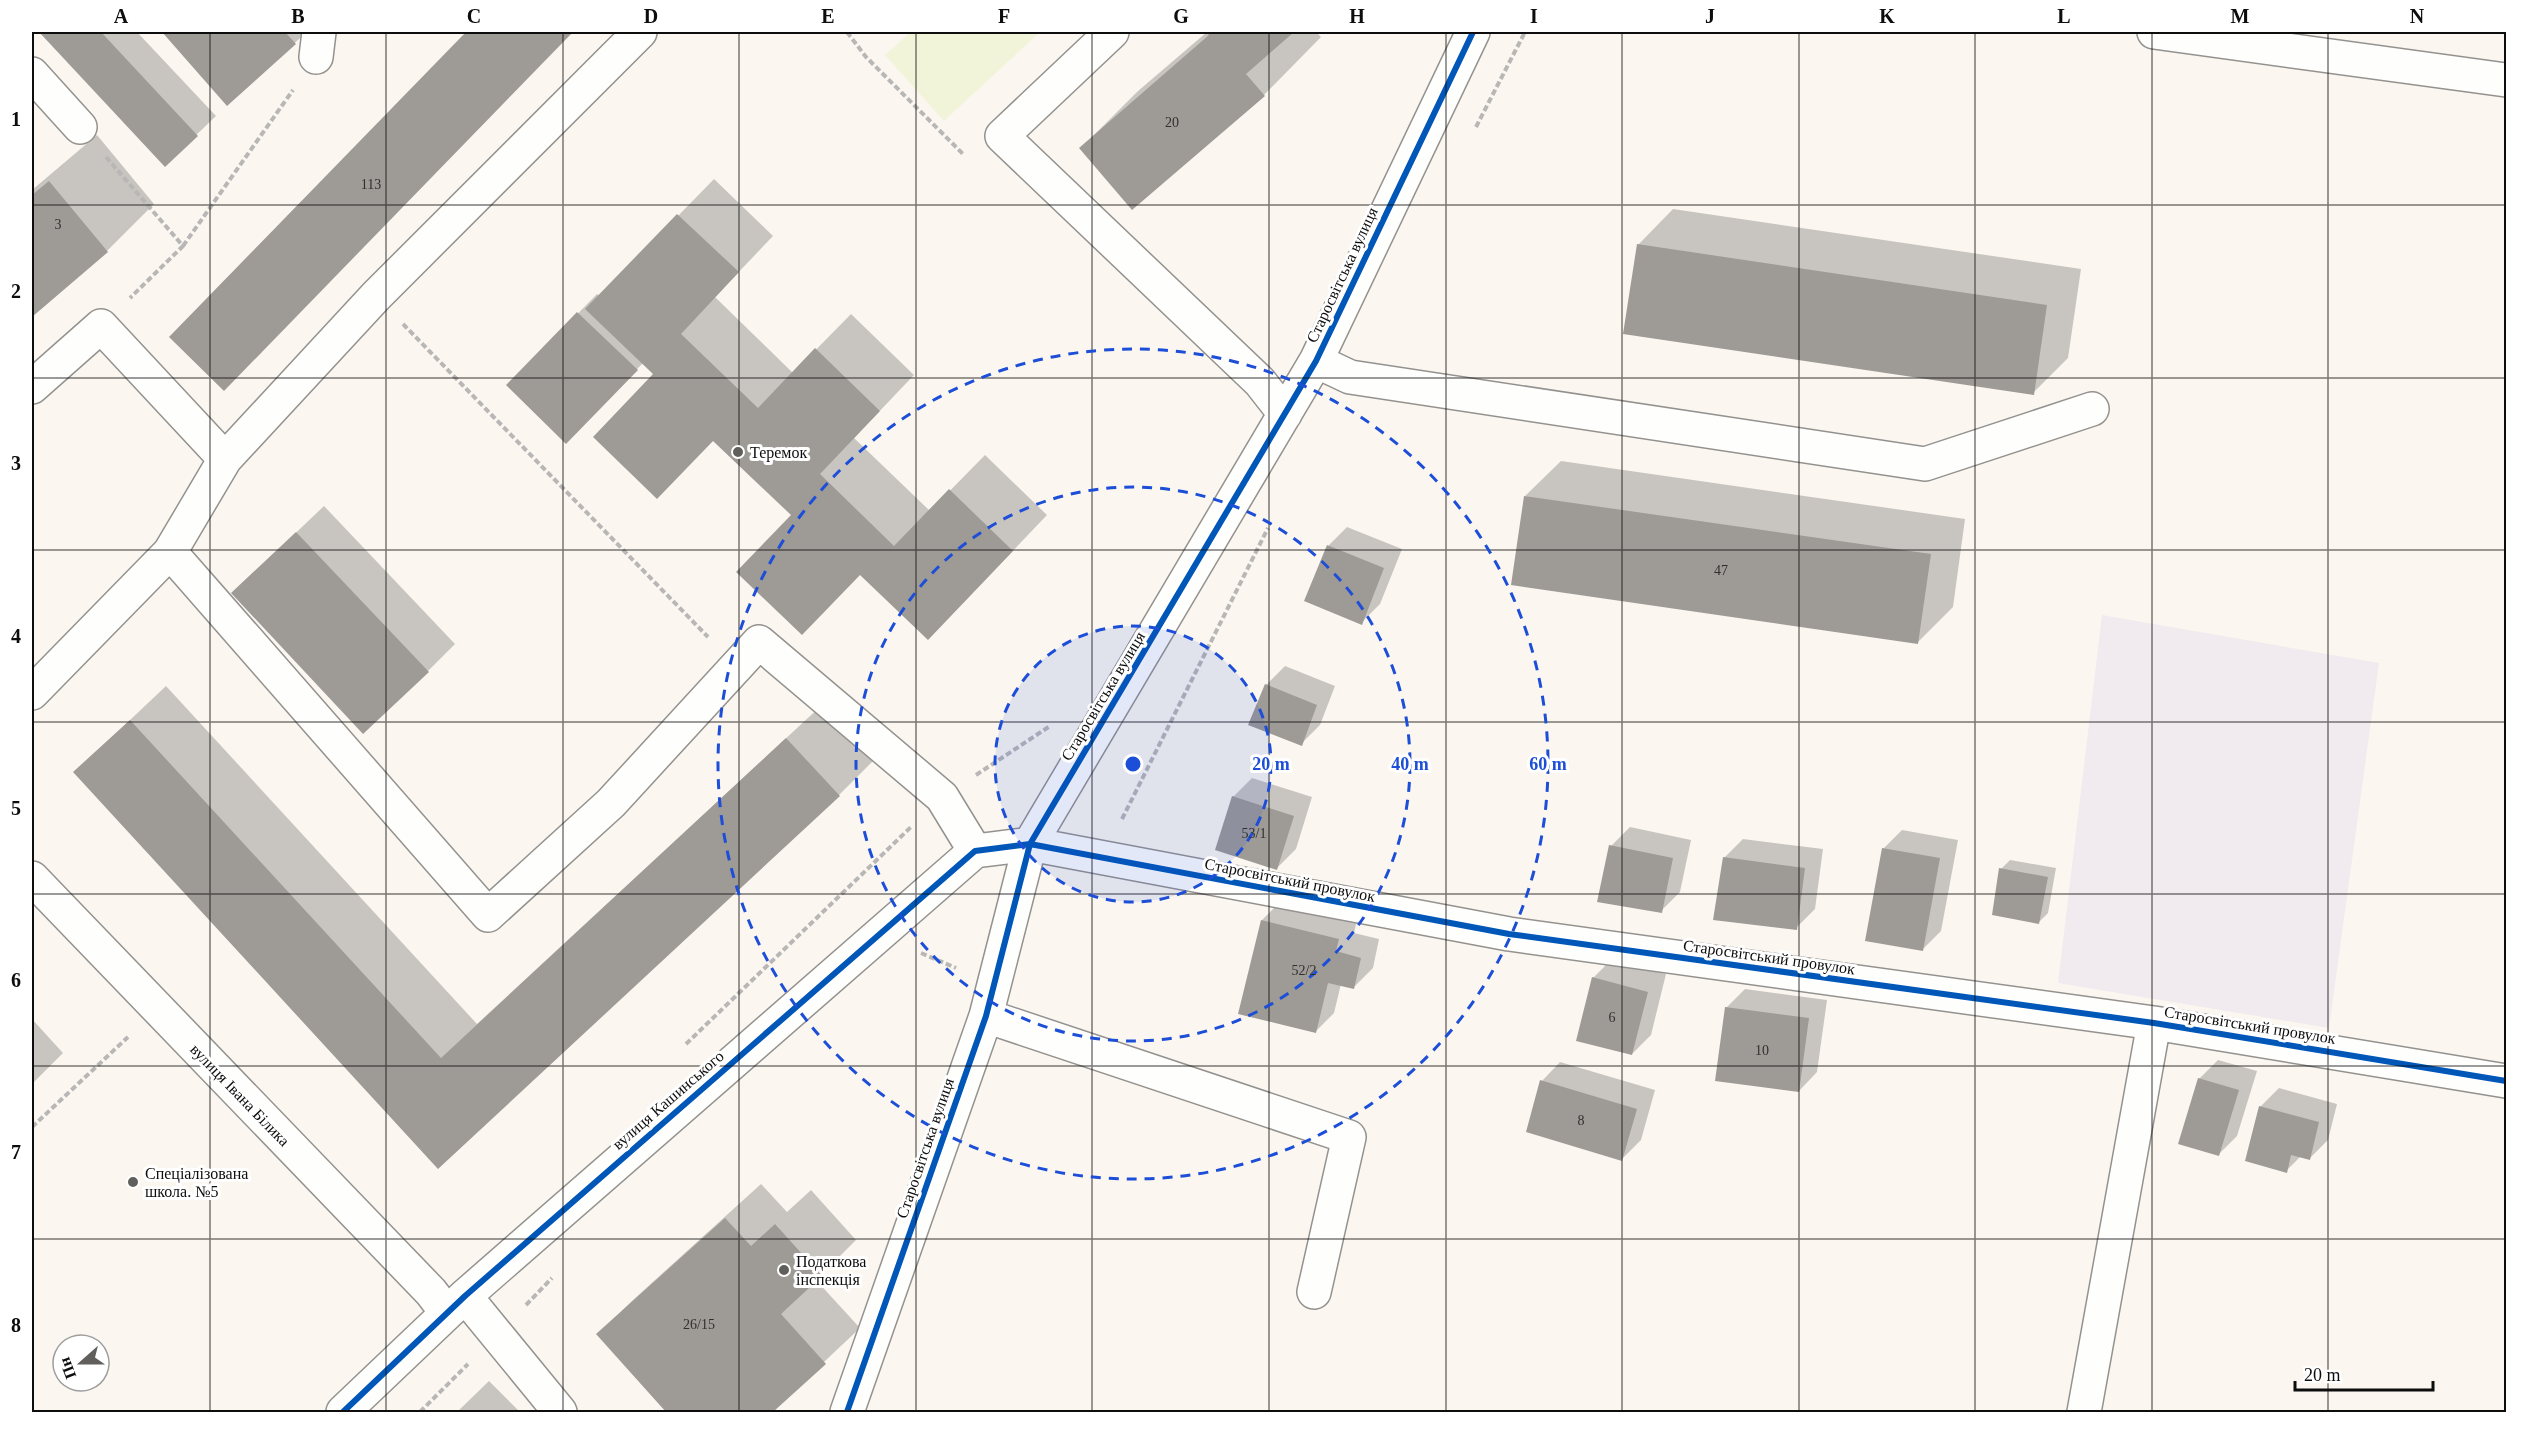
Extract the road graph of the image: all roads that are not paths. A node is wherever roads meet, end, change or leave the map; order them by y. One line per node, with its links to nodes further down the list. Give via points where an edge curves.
1 (640, 32): 12 (street, via 376,296)
2 (1112, 32): 11 (street, via 1002,136 1260,382)
3 (1473, 32): 8 (street, Старосвітська вулиця)
4 (2154, 32): 6 (street)
5 (32, 74): 7 (street)
6 (2506, 80)
7 (80, 127)
8 (1316, 362): 10 (street, via 1350,377 1925,464); 11 (street, Старосвітська вулиця)
9 (32, 387): 12 (street, via 101,326)
10 (2092, 409)
11 (1285, 414): 15 (street, Старосвітська вулиця)
12 (225, 459): 13 (street)
13 (170, 552): 14 (street); 16 (street, via 488,915 611,803 759,642 942,797)
14 (32, 693)
15 (1030, 844): 16 (street); 18 (street, Старосвітська вулиця); 19 (street, Старосвітський провулок, via 1509,934)
16 (975, 851): 22 (street, вулиця Кашинського)
17 (32, 878): 22 (street, вулиця Івана Білика, via 422,1283)
18 (986, 1016): 21 (street, via 1349,1137); 25 (street, Старосвітська вулиця)
19 (2154, 1023): 20 (street, Старосвітський провулок); 26 (street)
20 (2506, 1081)
21 (1314, 1292)
22 (456, 1304): 23 (street, вулиця Кашинського); 24 (street, вулиця Івана Білика)
23 (343, 1413)
24 (560, 1413)
25 (847, 1413)
26 (2084, 1413)

